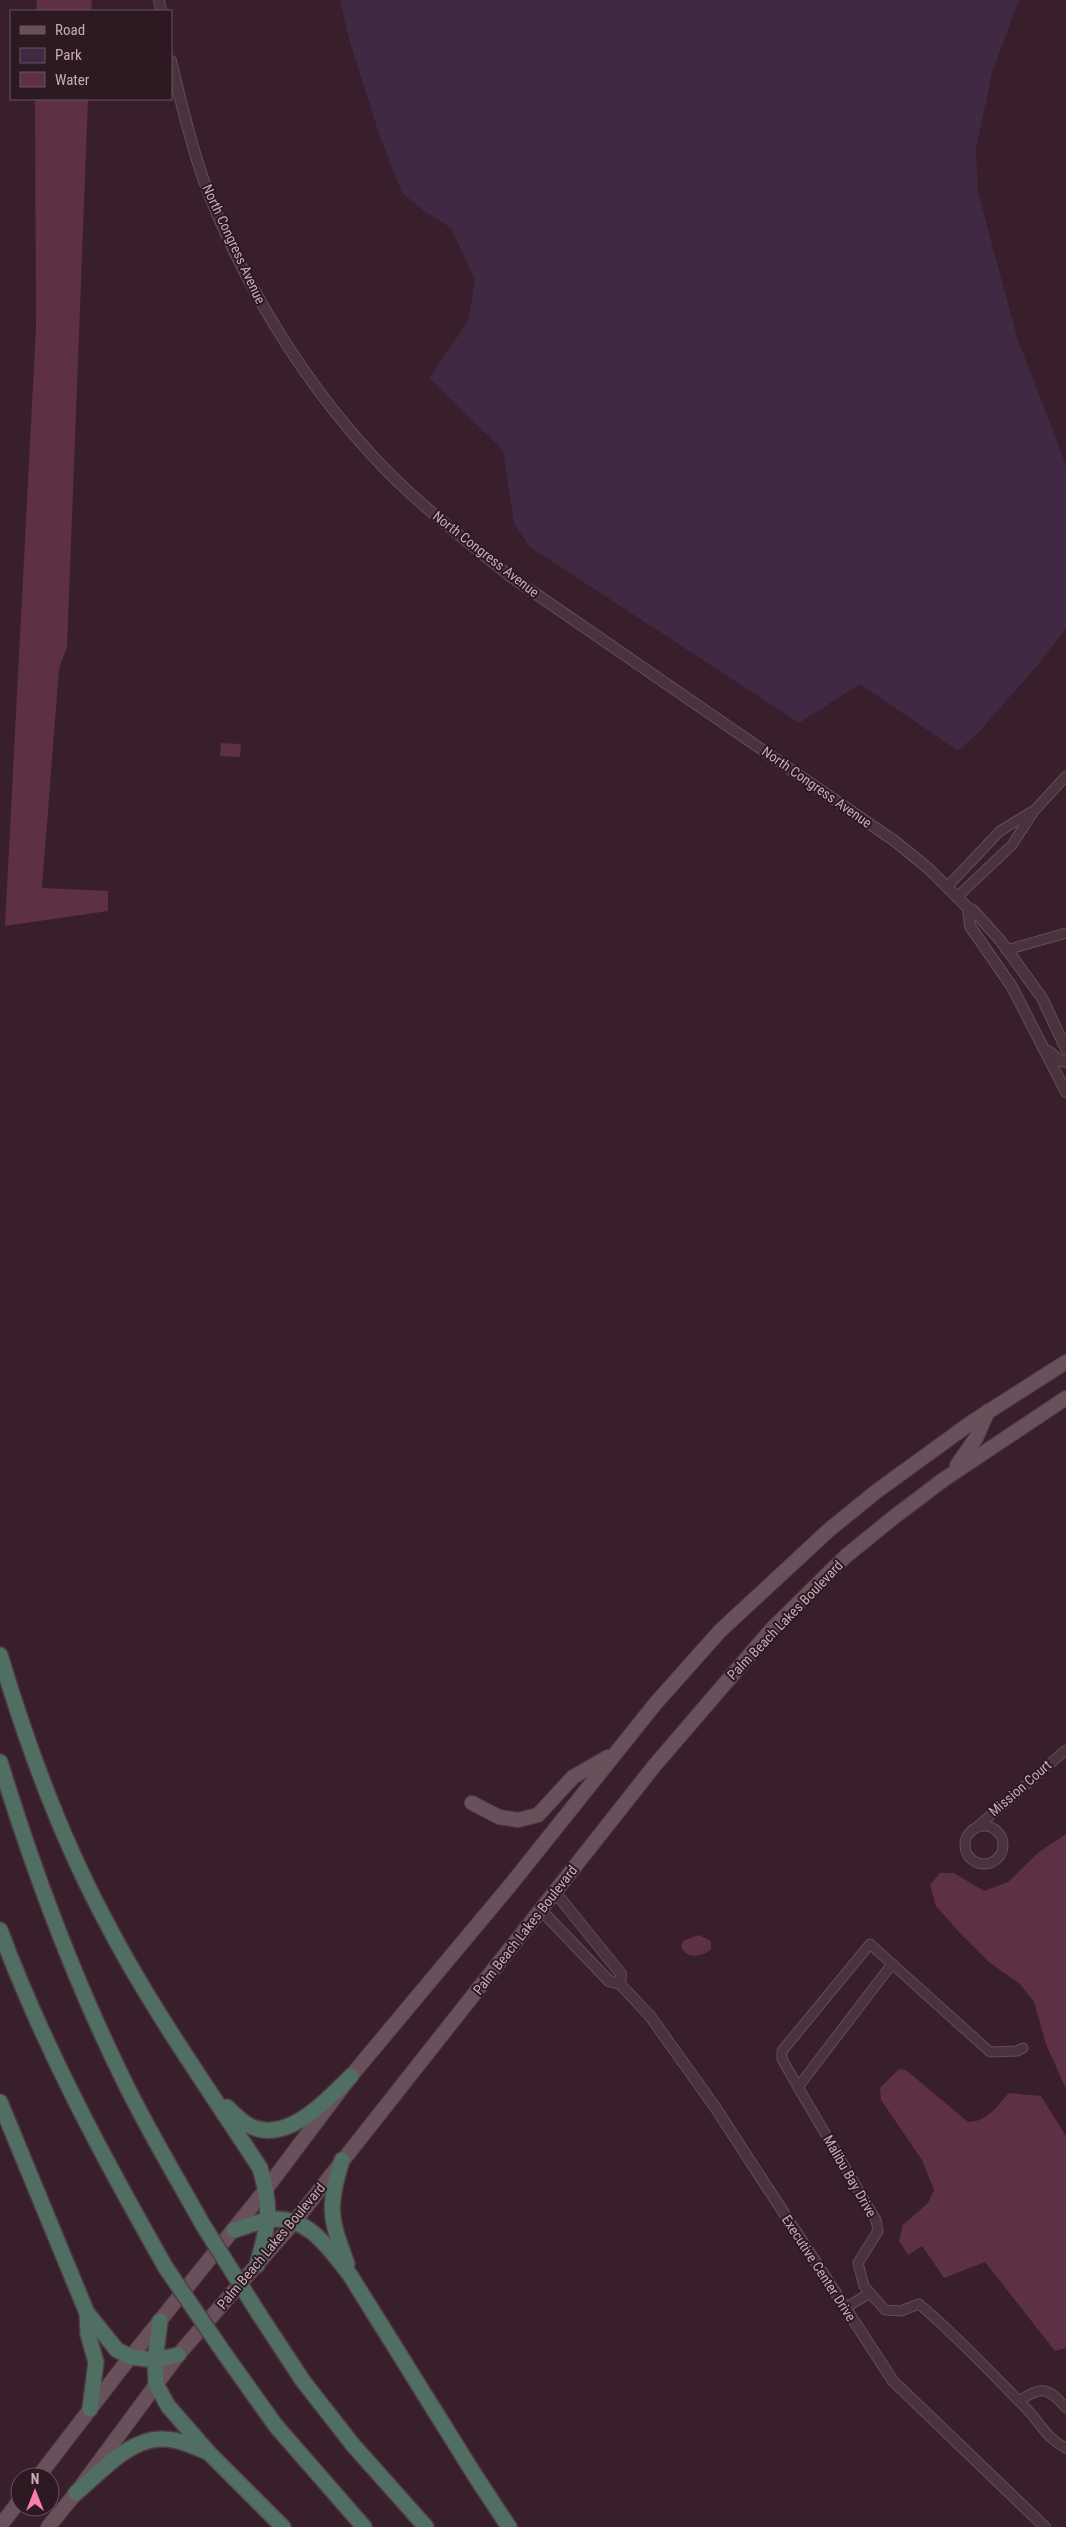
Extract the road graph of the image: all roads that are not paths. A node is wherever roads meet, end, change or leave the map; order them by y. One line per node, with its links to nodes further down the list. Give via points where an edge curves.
1 (172, 65): 4 (street, North Congress Avenue, via 204,181 258,299 307,374 388,472 510,576 896,842)
2 (1066, 776): 3 (street)
3 (1034, 811): 4 (street, via 1000,831); 5 (street, via 1012,844)
4 (947, 887): 5 (street, North Congress Avenue)
5 (957, 897): 6 (street, North Congress Avenue)
6 (968, 908): 8 (street, North Congress Avenue); 10 (street, via 970,926 1012,987)
7 (1066, 933): 8 (street)
8 (1006, 950): 9 (street, North Congress Avenue, via 1042,998)
9 (1065, 1047)
10 (1045, 1049): 11 (street); 12 (street)
11 (1066, 1062)
12 (1066, 1092)
13 (1066, 1362): 15 (main road)
14 (1066, 1398): 16 (main road, Palm Beach Lakes Boulevard)
15 (988, 1411): 16 (main road, via 966,1454); 19 (main road, via 876,1491 787,1568 720,1631)
16 (943, 1480): 23 (main road, Palm Beach Lakes Boulevard, via 846,1556 771,1630 655,1764)
17 (0, 1655): 31 (highway, via 22,1729 62,1831 103,1917)
18 (1066, 1750): 22 (street, Mission Court)
19 (615, 1753): 21 (main road, via 573,1777 538,1815 518,1820 499,1817); 29 (main road, via 512,1883)
20 (0, 1762): 58 (highway, bridge, via 64,1946 128,2088 202,2225 303,2381)
21 (472, 1803)
22 (976, 1828): 22 (street, Mission Court, via 965,1843 968,1856 978,1864 990,1864 1003,1850 1002,1838 994,1829)
23 (555, 1892): 24 (main road, Palm Beach Lakes Boulevard); 27 (street, Executive Center Drive, via 620,1974)
24 (541, 1910): 27 (street, Executive Center Drive, via 609,1981); 33 (main road, Palm Beach Lakes Boulevard)
25 (0, 1930): 57 (highway, bridge, via 53,2054 91,2132 166,2268 276,2426)
26 (892, 1964): 28 (street, Malibu Bay Drive, via 990,2052); 30 (street); 30 (street, Malibu Bay Drive, via 870,1944 782,2051 782,2059)
27 (620, 1984): 41 (street, Executive Center Drive, via 650,2016 715,2107)
28 (1023, 2048)
29 (351, 2076): 31 (highway, via 312,2113 295,2123 276,2128 248,2125); 34 (main road)
30 (798, 2087): 40 (street, Malibu Bay Drive, via 876,2220 878,2231 858,2263 864,2286)
31 (210, 2090): 34 (highway, via 260,2168)
32 (0, 2102): 42 (highway)
33 (342, 2160): 36 (main road, Palm Beach Lakes Boulevard); 39 (highway, via 332,2192 331,2212)
34 (266, 2189): 35 (highway); 37 (main road)
35 (269, 2220): 36 (highway); 37 (highway); 38 (highway)
36 (295, 2221): 38 (main road, Palm Beach Lakes Boulevard); 39 (highway, via 306,2226 324,2243)
37 (234, 2230): 43 (main road)
38 (258, 2264): 44 (main road, Palm Beach Lakes Boulevard)
39 (350, 2275): 59 (highway)
40 (870, 2293): 41 (street); 48 (street, Malibu Bay Drive, via 885,2310 901,2312 919,2304 948,2328)
41 (845, 2308): 60 (street, Executive Center Drive, via 893,2381)
42 (87, 2313): 45 (highway, via 117,2350); 49 (highway, via 88,2334 96,2362)
43 (160, 2321): 45 (main road); 46 (highway)
44 (178, 2354): 46 (highway); 47 (main road, Palm Beach Lakes Boulevard)
45 (131, 2357): 46 (highway); 49 (main road)
46 (155, 2360): 47 (highway)
47 (156, 2384): 52 (highway, via 168,2406); 54 (main road, Palm Beach Lakes Boulevard)
48 (1019, 2401): 50 (street, via 1033,2392 1048,2391); 51 (street, Malibu Bay Drive, via 1052,2441)
49 (90, 2408): 53 (main road)
50 (1066, 2408)
51 (1066, 2448)
52 (209, 2453): 54 (highway, via 182,2442 147,2440 118,2458); 56 (highway)
53 (46, 2467)
54 (76, 2493): 55 (main road, Palm Beach Lakes Boulevard)
55 (48, 2527)
56 (283, 2527)
57 (364, 2527)
58 (426, 2527)
59 (509, 2527)
60 (1045, 2527)

